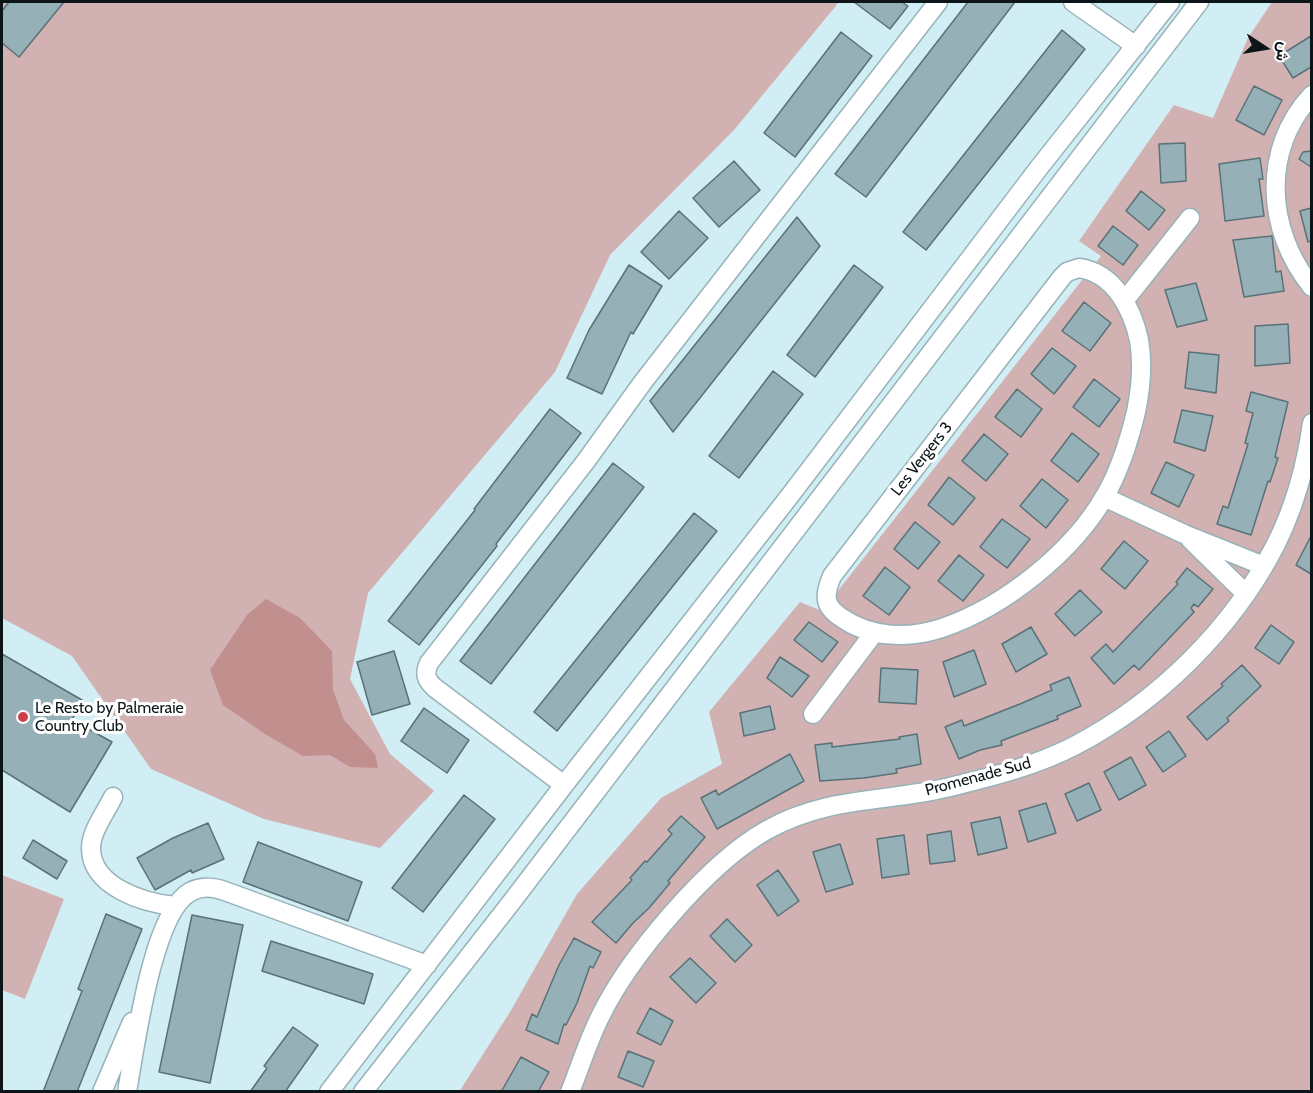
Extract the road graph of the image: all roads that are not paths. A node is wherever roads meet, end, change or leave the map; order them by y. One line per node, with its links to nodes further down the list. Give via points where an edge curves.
1 (938, 2): 19 (street, via 429,663 425,675 435,688)
2 (1073, 2): 7 (street)
3 (1170, 2): 5 (street)
4 (1199, 2): 6 (street)
5 (1154, 22): 6 (street); 7 (street)
6 (1173, 36): 27 (street)
7 (1136, 46): 19 (street)
8 (1311, 95): 10 (street, via 1282,142 1275,194 1286,242)
9 (1190, 218): 11 (street)
10 (1311, 287)
11 (1125, 300): 13 (street, Les Vergers 3, via 1139,342 1138,400 1125,451); 17 (street, Les Vergers 3, via 1091,270 1073,269 1062,277 832,576 826,597 831,608 853,626)
12 (1311, 423): 15 (street, Promenade Sud, via 1292,504)
13 (1104, 497): 14 (street); 17 (street, Les Vergers 3, via 1080,530 1046,565 991,606 928,632)
14 (1184, 534): 15 (street); 16 (street)
15 (1264, 566): 16 (street, Promenade Sud)
16 (1246, 594): 28 (street, Promenade Sud, via 1212,637 1154,693 1076,745 1024,766 950,788 816,808 749,841 701,884 640,953 599,1019)
17 (874, 633): 18 (street)
18 (813, 714)
19 (564, 785): 22 (street)
20 (113, 797): 21 (street, via 93,838 93,859 99,873 111,884 141,899)
21 (175, 906): 22 (street, via 193,890 213,888); 23 (street)
22 (428, 965): 26 (street)
23 (146, 990): 24 (street); 25 (street)
24 (102, 1092)
25 (127, 1092)
26 (329, 1092)
27 (363, 1092)
28 (570, 1092)

